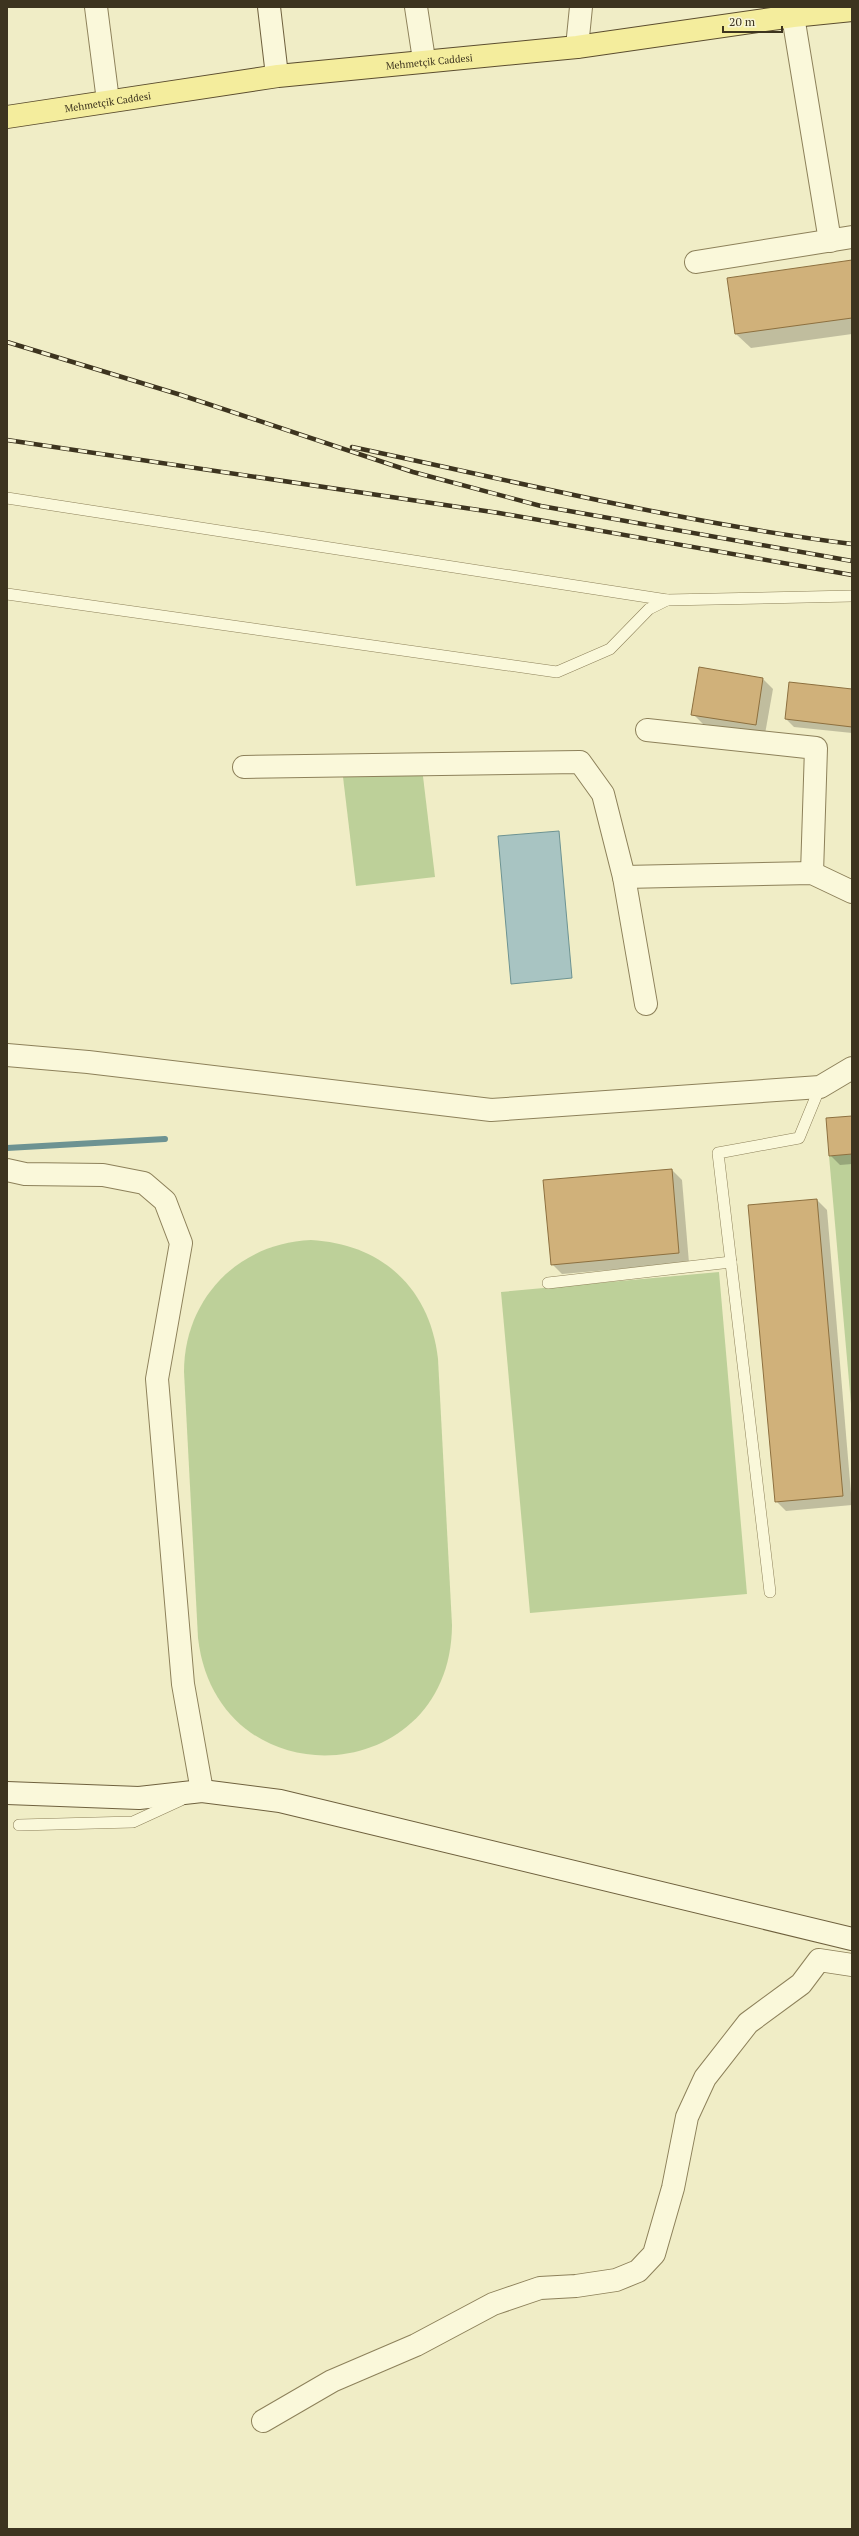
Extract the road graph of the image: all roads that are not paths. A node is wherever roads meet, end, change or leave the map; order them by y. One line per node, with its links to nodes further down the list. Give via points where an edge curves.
1 (96, 7): 11 (street)
2 (269, 7): 10 (street)
3 (416, 7): 9 (street)
4 (581, 7): 8 (street)
5 (765, 7): 8 (main road, Mehmetçik Caddesi)
6 (852, 10): 7 (main road, Mehmetçik Caddesi)
7 (793, 16): 8 (main road, Mehmetçik Caddesi); 15 (street)
8 (577, 40): 9 (main road, Mehmetçik Caddesi); 13 (main road, Mehmetçik Caddesi, via 278,76)
9 (423, 53): 10 (main road, Mehmetçik Caddesi)
10 (276, 67): 11 (main road, Mehmetçik Caddesi)
11 (107, 94): 12 (main road, Mehmetçik Caddesi)
12 (7, 107)
13 (7, 117)
14 (852, 237): 15 (street)
15 (830, 241): 16 (street)
16 (696, 262)
17 (7, 498): 20 (lane)
18 (7, 594): 20 (lane, via 557,672 610,650 649,609)
19 (852, 596): 20 (lane)
20 (666, 600)
21 (647, 730): 23 (street, via 816,748)
22 (244, 767): 24 (street, via 580,762 603,794)
23 (812, 873): 24 (street); 25 (street)
24 (624, 877): 26 (street)
25 (852, 892)
26 (646, 1004)
27 (7, 1055): 29 (street, via 96,1063 491,1110)
28 (852, 1068): 29 (street)
29 (820, 1087): 31 (lane, via 798,1138 718,1153)
30 (7, 1170): 34 (street, via 25,1174 104,1175 144,1183 165,1200 181,1243 157,1379 183,1684)
31 (731, 1262): 32 (lane); 33 (lane)
32 (548, 1283)
33 (770, 1592)
34 (202, 1791): 35 (street, via 138,1798); 36 (lane, via 133,1822); 37 (street, via 280,1801)
35 (7, 1793)
36 (18, 1825)
37 (852, 1939)
38 (852, 1966): 39 (street, via 819,1960 801,1984 748,2023 705,2078 687,2117 673,2188 654,2254 638,2271 616,2280 540,2288 493,2304 416,2344 332,2381)
39 (263, 2421)

